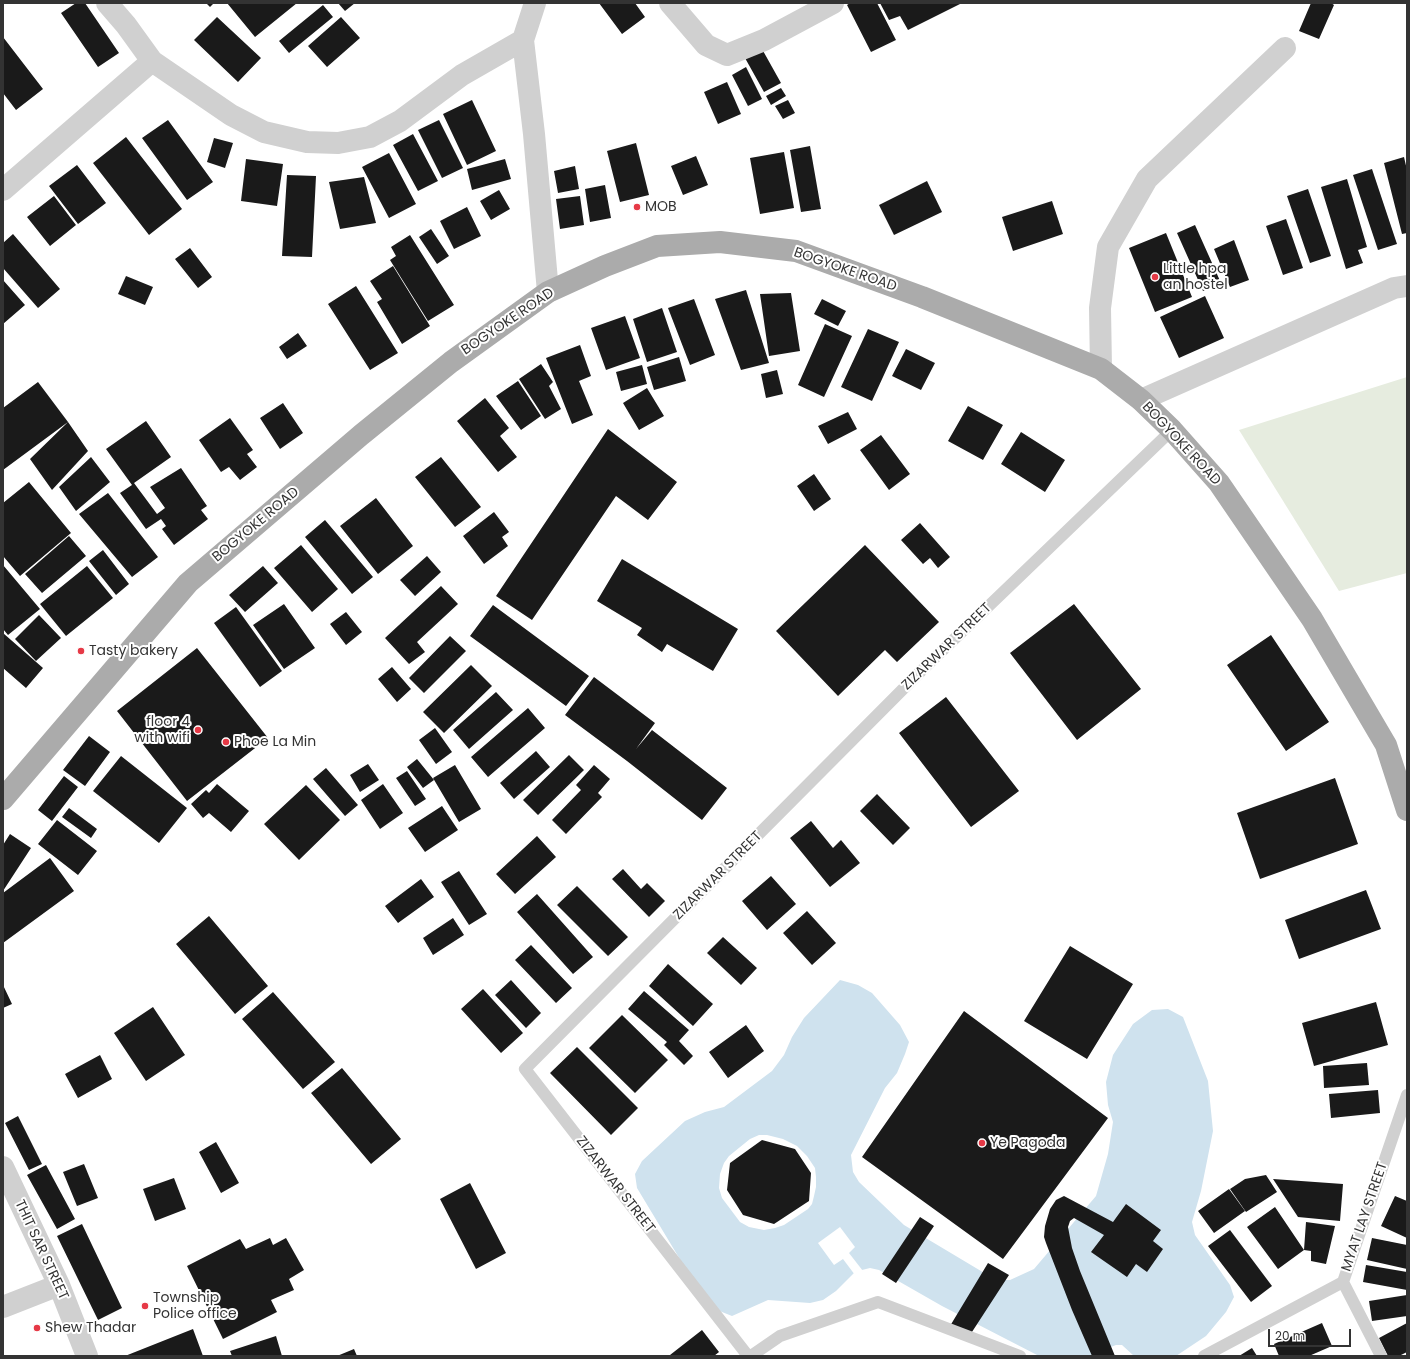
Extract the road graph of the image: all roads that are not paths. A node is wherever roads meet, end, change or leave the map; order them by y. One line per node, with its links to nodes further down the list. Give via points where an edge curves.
1 (107, 3): 7 (street)
2 (535, 3): 5 (street)
3 (670, 3): 4 (street, via 706,45 727,55 764,40)
4 (833, 3)
5 (523, 40): 7 (street, via 462,75 400,121 370,137 338,143 307,142 264,132 231,114); 10 (street)
6 (1285, 48): 11 (street, via 1147,178 1108,247 1100,308)
7 (152, 61): 8 (street)
8 (3, 190)
9 (1407, 286): 12 (street, via 1394,288)
10 (548, 292): 11 (main road, BOGYOKE ROAD, via 657,246 720,242 796,251 922,297); 14 (main road, BOGYOKE ROAD, via 450,362 188,583)
11 (1101, 369): 12 (main road, BOGYOKE ROAD)
12 (1141, 400): 13 (main road, BOGYOKE ROAD)
13 (1172, 430): 15 (main road, BOGYOKE ROAD, via 1219,483 1312,619 1386,744); 22 (lane, ZIZARWAR STREET, via 921,671 525,1069)
14 (3, 799)
15 (1407, 810)
16 (1407, 1096): 18 (lane, MYAT LAY STREET)
17 (3, 1167): 19 (street, THIT SAR STREET)
18 (1343, 1282): 25 (lane); 26 (lane, MYAT LAY STREET)
19 (58, 1285): 20 (street); 21 (street, THIT SAR STREET)
20 (3, 1307)
21 (87, 1356)
22 (748, 1356)
23 (751, 1356): 24 (lane, via 780,1336 878,1302)
24 (1020, 1356)
25 (1204, 1356)
26 (1381, 1356)

